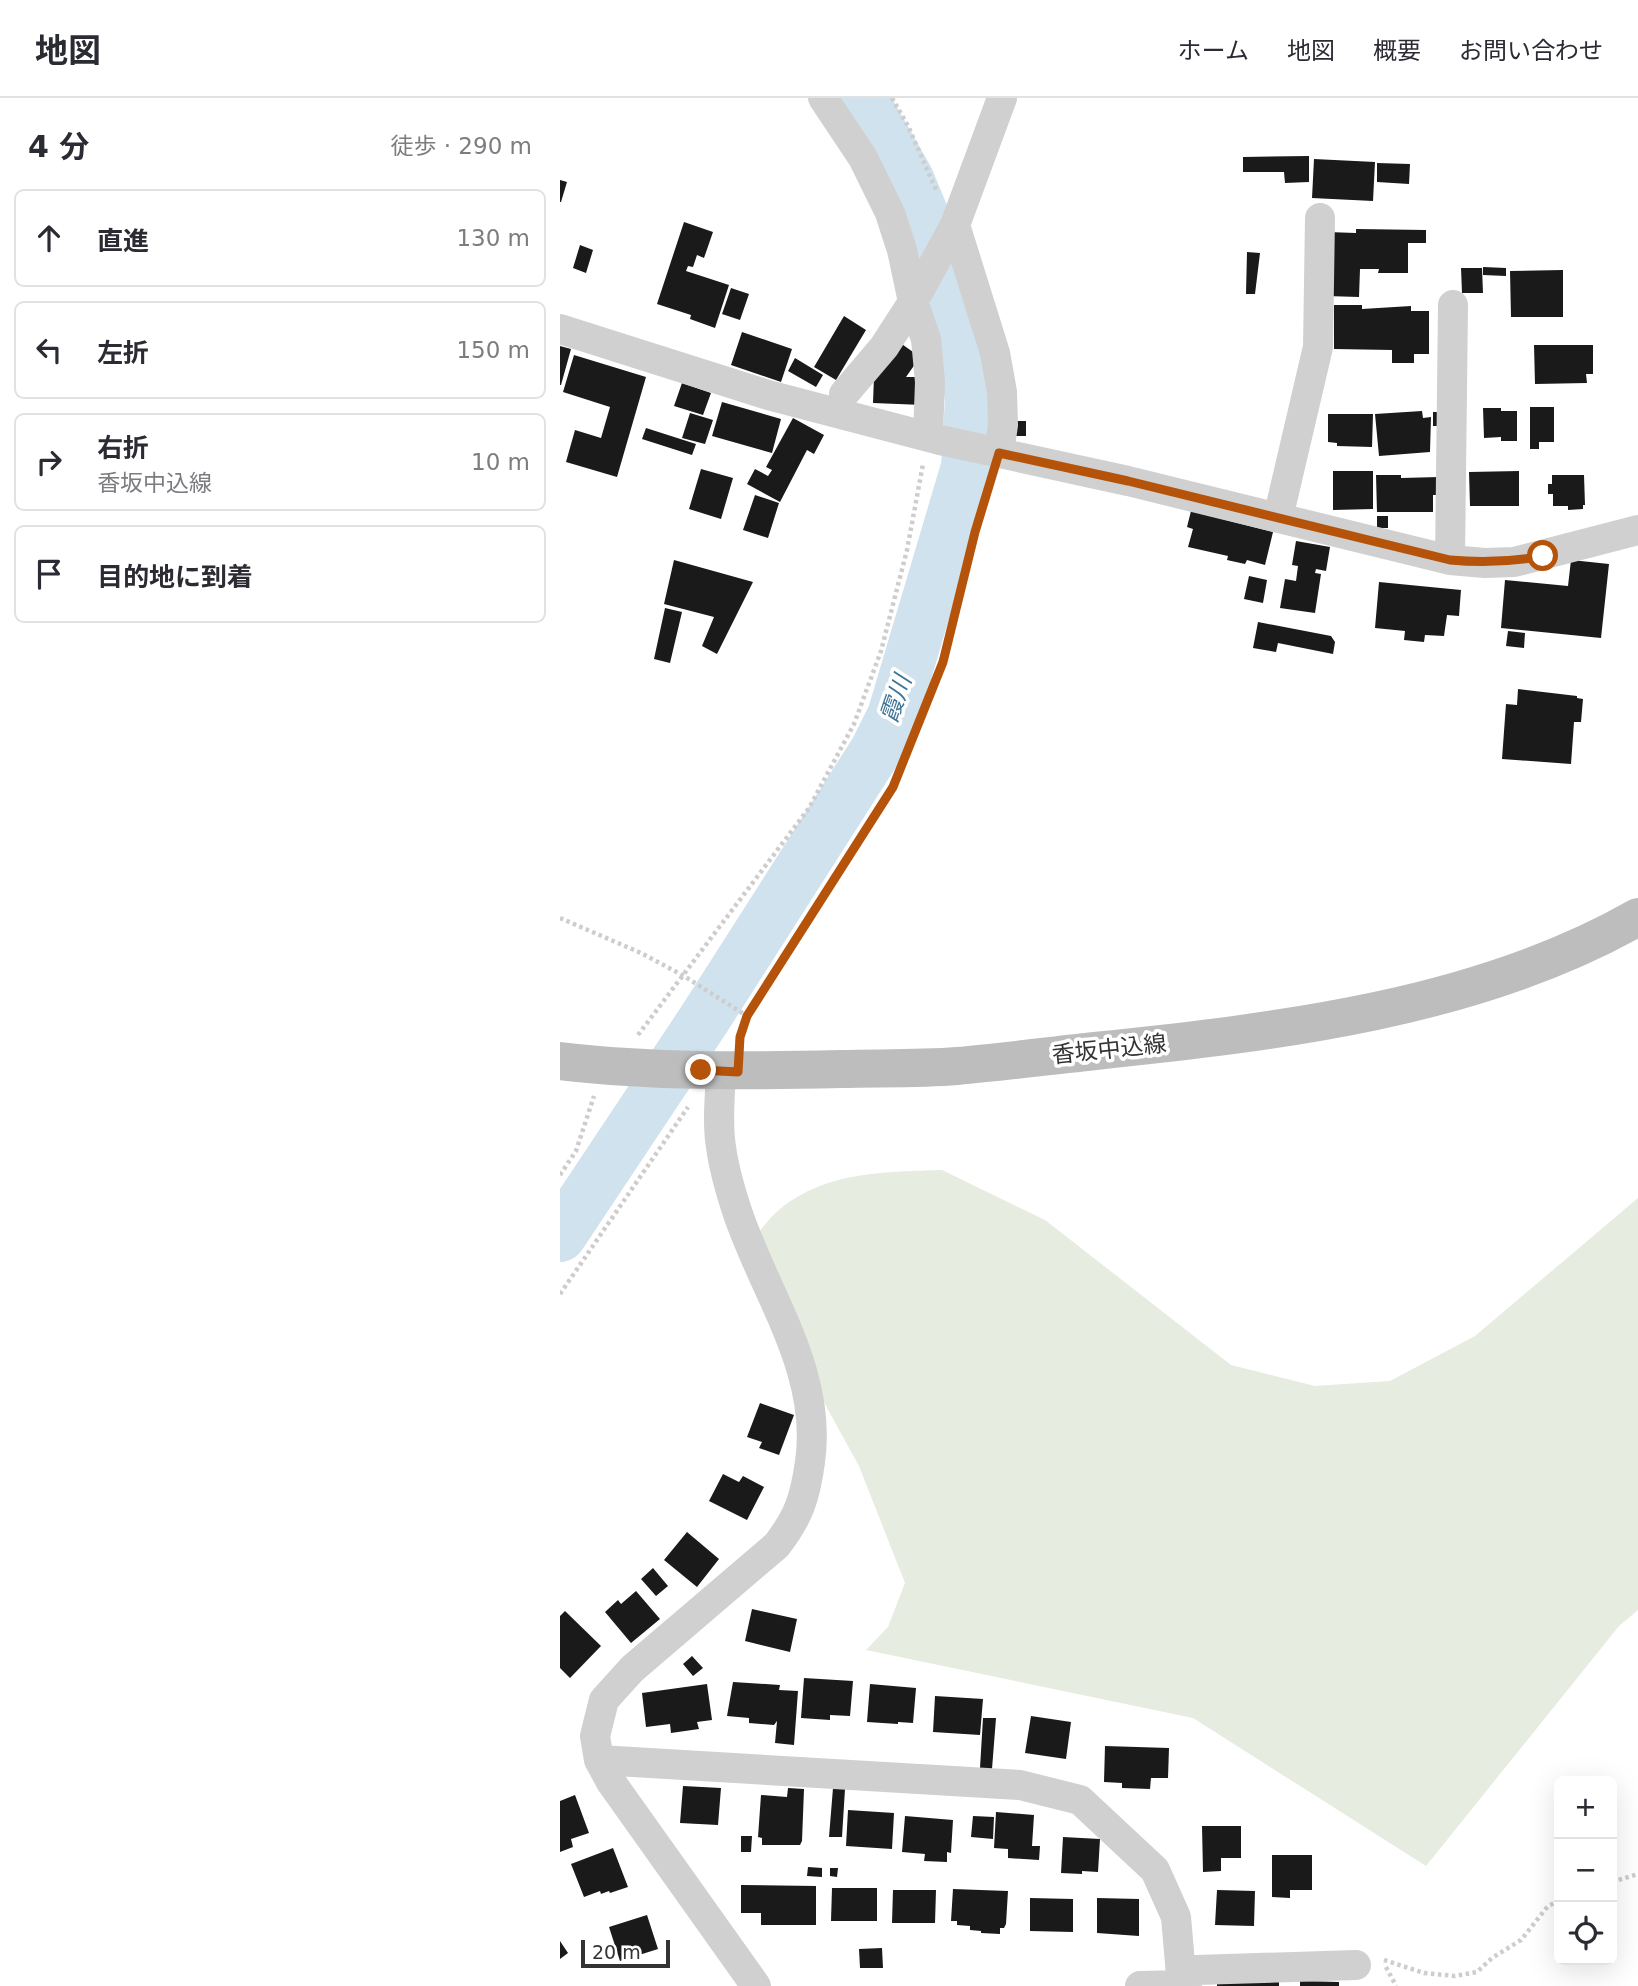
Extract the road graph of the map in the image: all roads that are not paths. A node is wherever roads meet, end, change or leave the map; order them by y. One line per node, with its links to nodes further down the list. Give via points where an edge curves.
1 (823, 98): 5 (street, via 863,158 890,213)
2 (1002, 98): 4 (street)
3 (1320, 218): 11 (street, via 1318,347)
4 (953, 231): 5 (street); 10 (street, via 995,353 1003,425)
5 (915, 297): 8 (street, via 884,348); 9 (street, via 926,339)
6 (1453, 305): 13 (street)
7 (560, 328): 9 (street, via 768,395)
8 (844, 394)
9 (934, 438): 10 (street)
10 (994, 452): 11 (street)
11 (1278, 518): 13 (street)
12 (1638, 530): 13 (street, via 1514,562)
13 (1450, 560)
14 (1638, 917): 16 (main road, 香坂中込線, via 1538,965 1359,1015 1170,1043 955,1066)
15 (560, 1060): 16 (main road, 香坂中込線)
16 (718, 1071): 17 (street, via 720,1145 738,1216 784,1320 810,1401 814,1437 806,1496 795,1522 777,1545 632,1669 604,1700 595,1736)
17 (599, 1760): 19 (street); 21 (street, via 1020,1785 1080,1800 1155,1870 1176,1917)
18 (1356, 1965): 21 (street, via 1196,1970)
19 (757, 1986)
20 (1140, 1986): 21 (street)
21 (1182, 1986)

